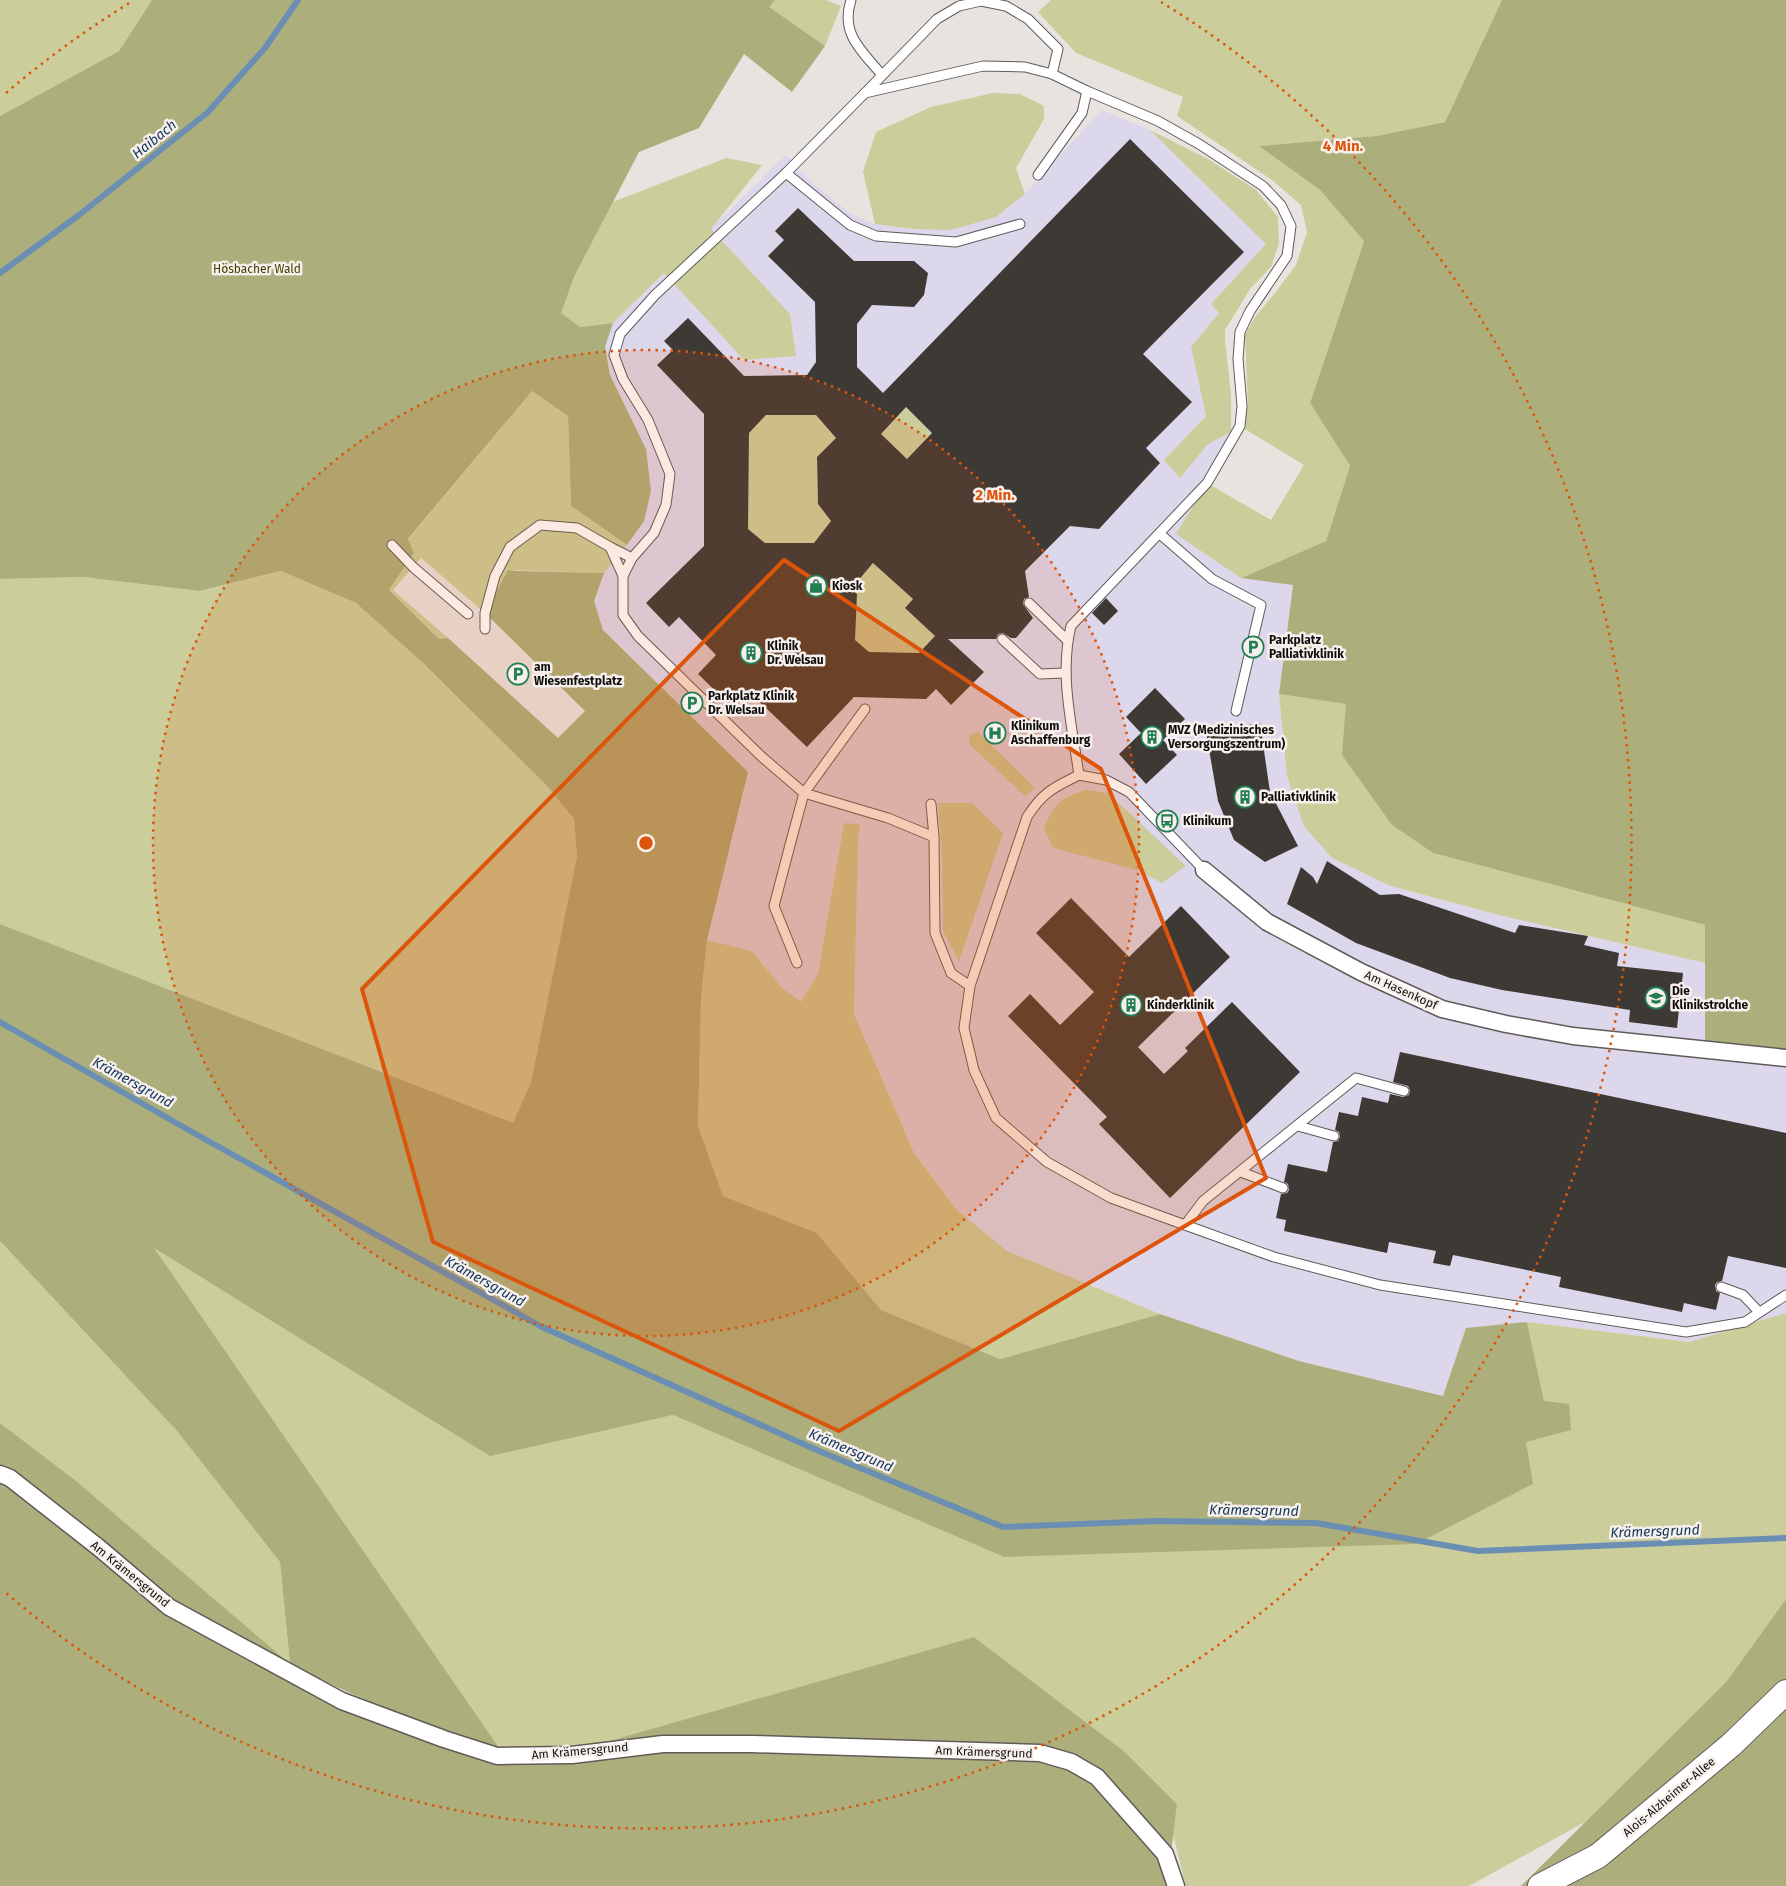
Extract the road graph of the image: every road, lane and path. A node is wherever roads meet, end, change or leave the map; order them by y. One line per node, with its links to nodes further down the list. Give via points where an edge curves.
1 (850, 0): 3 (lane, via 846,14 851,38)
2 (1052, 74): 3 (lane, via 1058,49 1028,19 1006,6 981,1 959,6 937,19); 4 (lane); 5 (lane, via 1025,67 983,66)
3 (882, 75): 5 (lane)
4 (1087, 91): 7 (lane, via 1082,113); 9 (lane, via 1158,121 1263,186 1281,205 1291,226 1286,256 1240,332 1240,426 1207,483)
5 (865, 93): 6 (lane)
6 (786, 173): 8 (lane, via 850,225 876,236 956,242); 12 (lane, via 654,295 620,334 614,355 623,379 648,420 670,474 666,505 654,533)
7 (1038, 176)
8 (1020, 224)
9 (1160, 534): 18 (lane, via 1071,626); 21 (lane, via 1212,579 1261,605)
10 (392, 545): 15 (lane, via 412,567)
11 (610, 547): 12 (lane); 13 (lane); 16 (lane, via 578,528 540,525 510,547 495,576 485,613)
12 (632, 558): 13 (lane)
13 (622, 576): 23 (lane, via 623,615 638,636 762,757)
14 (1029, 603): 18 (lane)
15 (468, 614)
16 (485, 629)
17 (1002, 639): 19 (lane, via 1040,674)
18 (1067, 640): 19 (lane)
19 (1065, 673): 22 (lane)
20 (865, 709): 23 (lane)
21 (1236, 711)
22 (1079, 775): 26 (lane, Am Hasenkopf, via 1106,780 1128,792); 28 (lane, via 1052,788 1026,817)
23 (804, 793): 25 (lane, via 888,818); 27 (lane, via 774,906)
24 (931, 804): 25 (lane)
25 (934, 837): 28 (lane, via 935,933 951,973)
26 (1204, 870): 29 (street, Am Hasenkopf, via 1268,922 1361,972 1442,1009 1573,1036)
27 (797, 963)
28 (970, 986): 35 (lane, via 964,1028 974,1070 996,1118 1048,1162 1111,1198)
29 (1786, 1058)
30 (1404, 1091): 31 (lane, via 1356,1078)
31 (1298, 1126): 32 (lane); 33 (lane)
32 (1334, 1136)
33 (1241, 1172): 34 (lane); 35 (lane, via 1203,1201)
34 (1283, 1188)
35 (1185, 1225): 38 (lane, via 1274,1257 1380,1285 1686,1332 1745,1322)
36 (1721, 1287): 38 (lane, via 1743,1296)
37 (1786, 1294): 38 (lane)
38 (1759, 1312)
39 (0, 1474): 41 (street, Am Krämersgrund, via 10,1478 169,1607 342,1701 444,1739 497,1756 572,1754 663,1744 1040,1753 1071,1762 1097,1777 1165,1854)
40 (1786, 1692): 42 (street, Alois-Alzheimer-Allee, via 1731,1745 1598,1856)
41 (1176, 1886)
42 (1540, 1886)

